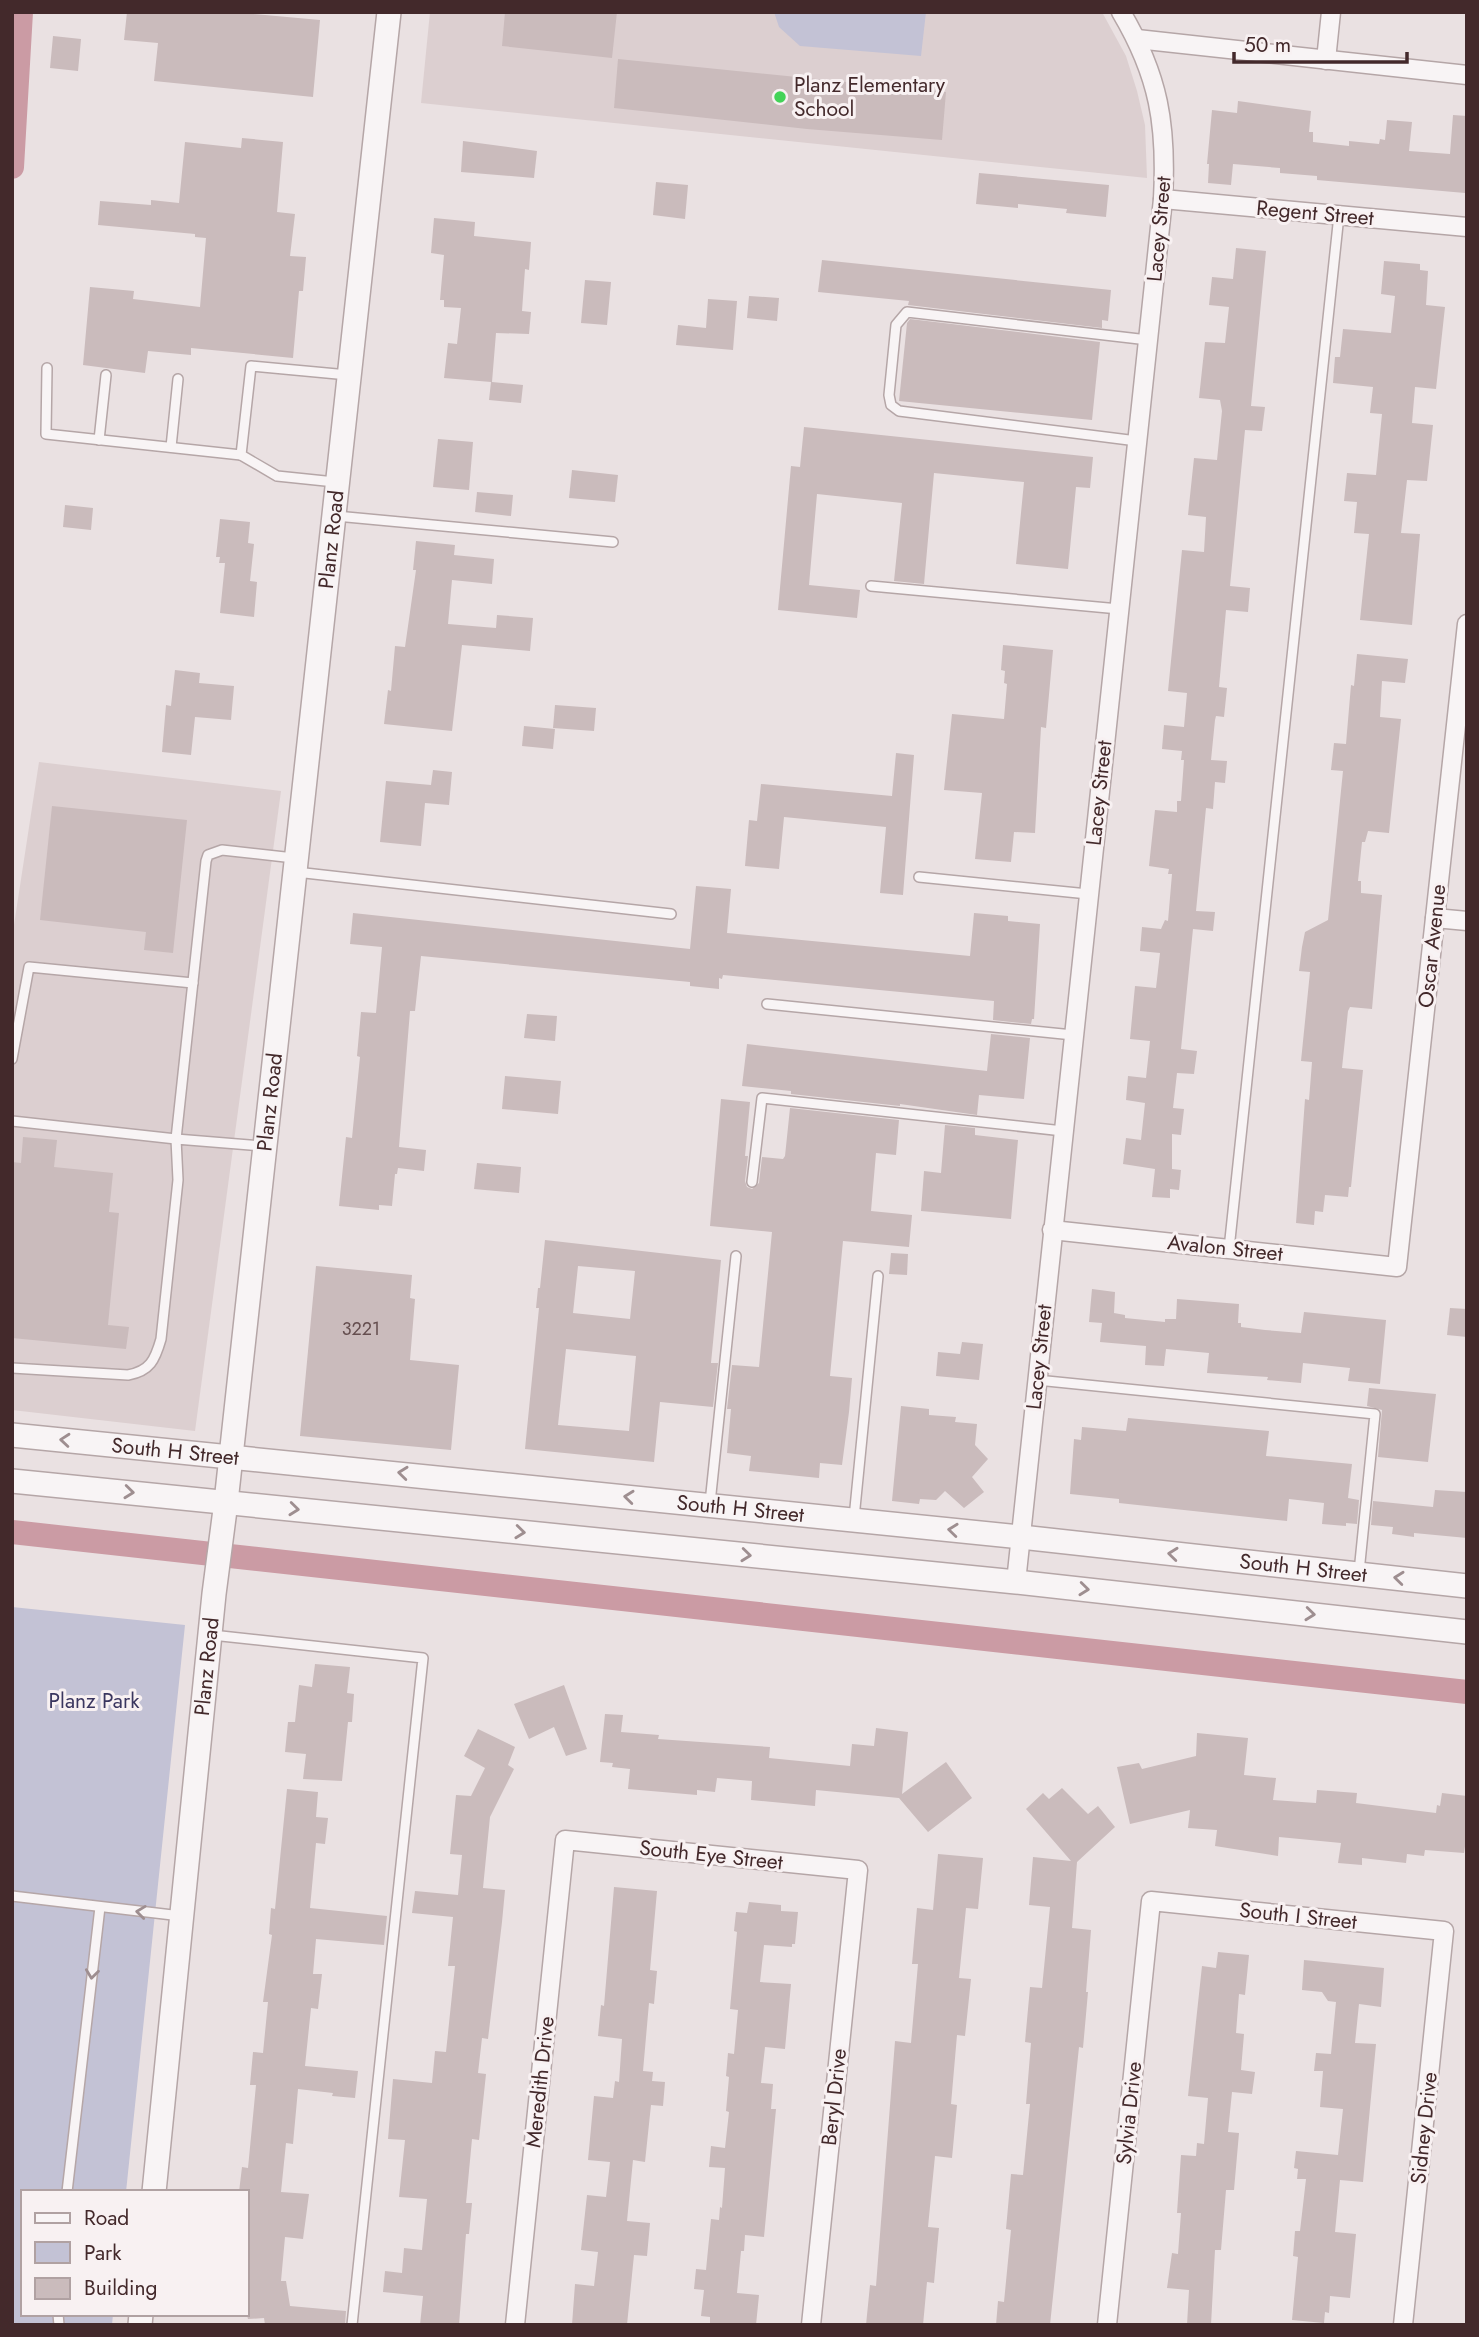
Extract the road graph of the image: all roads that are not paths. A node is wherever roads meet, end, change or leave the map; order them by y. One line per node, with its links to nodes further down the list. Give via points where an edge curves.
1 (389, 12): 13 (street, Planz Road)
2 (1121, 12): 4 (street, Lacey Street)
3 (1331, 12): 5 (street)
4 (1137, 39): 5 (street); 7 (street, Lacey Street, via 1162,117 1166,155)
5 (1326, 60): 6 (street)
6 (1467, 75)
7 (1163, 199): 8 (street, Regent Street); 10 (street, Lacey Street)
8 (1339, 215): 9 (street, Regent Street); 41 (lane)
9 (1467, 228)
10 (1148, 340): 16 (street, Lacey Street); 16 (lane, via 907,312 896,325 889,395 891,405 899,411)
11 (47, 368): 15 (lane, via 47,434)
12 (106, 375): 15 (lane)
13 (349, 375): 18 (lane, via 251,366); 19 (street, Planz Road)
14 (178, 379): 17 (lane)
15 (99, 440): 17 (lane)
16 (1137, 441): 23 (street, Lacey Street)
17 (171, 447): 18 (lane)
18 (241, 455): 19 (lane, via 277,476)
19 (338, 482): 20 (street, Planz Road)
20 (334, 516): 21 (lane); 25 (street, Planz Road)
21 (614, 542)
22 (871, 586): 23 (lane)
23 (1119, 609): 27 (street, Lacey Street)
24 (1467, 624): 29 (street, Oscar Avenue)
25 (295, 865): 28 (lane); 31 (lane, via 222,850 208,855); 38 (street, Planz Road)
26 (919, 877): 27 (lane)
27 (1088, 894): 33 (street, Lacey Street)
28 (671, 914)
29 (1435, 918): 30 (street); 43 (street, Oscar Avenue)
30 (1467, 921)
31 (193, 984): 34 (lane, via 29,967); 37 (lane)
32 (767, 1004): 33 (lane)
33 (1073, 1035): 36 (street, Lacey Street)
34 (12, 1059)
35 (12, 1121): 37 (lane)
36 (1063, 1131): 39 (lane, via 762,1098); 40 (street, Lacey Street)
37 (176, 1139): 38 (lane); 45 (lane, via 178,1180 156,1358 149,1367 128,1375)
38 (265, 1146): 48 (street, Planz Road)
39 (752, 1182)
40 (1052, 1230): 41 (street, Avalon Street); 46 (street, Lacey Street)
41 (1229, 1249): 43 (street, Avalon Street)
42 (736, 1256): 51 (lane)
43 (1397, 1267)
44 (878, 1276): 52 (lane)
45 (12, 1368)
46 (1037, 1380): 53 (street, Lacey Street); 54 (lane, via 1375,1414)
47 (12, 1435): 48 (street, South H Street, one-way to 47)
48 (231, 1455): 50 (street, Planz Road); 51 (street, South H Street, one-way to 48)
49 (12, 1480): 50 (street, one-way to 50)
50 (226, 1502): 55 (street, one-way to 55); 58 (street, Planz Road)
51 (710, 1505): 52 (street, South H Street)
52 (854, 1520): 53 (street, South H Street, one-way to 52)
53 (1021, 1537): 54 (street, South H Street, one-way to 53); 55 (street, Lacey Street)
54 (1358, 1574): 56 (street, South H Street, one-way to 54)
55 (1016, 1582): 57 (street, one-way to 57)
56 (1467, 1586)
57 (1467, 1632)
58 (210, 1634): 64 (street, Planz Road); 68 (lane, via 423,1658)
59 (565, 1840): 60 (street, South Eye Street); 69 (street, Meredith Drive)
60 (858, 1870): 70 (street, Beryl Drive)
61 (12, 1896): 63 (lane)
62 (1151, 1901): 65 (street, South I Street); 71 (street, Sylvia Drive)
63 (100, 1907): 64 (lane, one-way to 63); 66 (lane, one-way to 66)
64 (182, 1916): 67 (street, Planz Road)
65 (1444, 1931): 72 (street, Sidney Drive)
66 (67, 2190)
67 (154, 2190)
68 (352, 2325)
69 (515, 2325)
70 (811, 2325)
71 (1107, 2325)
72 (1403, 2325)

